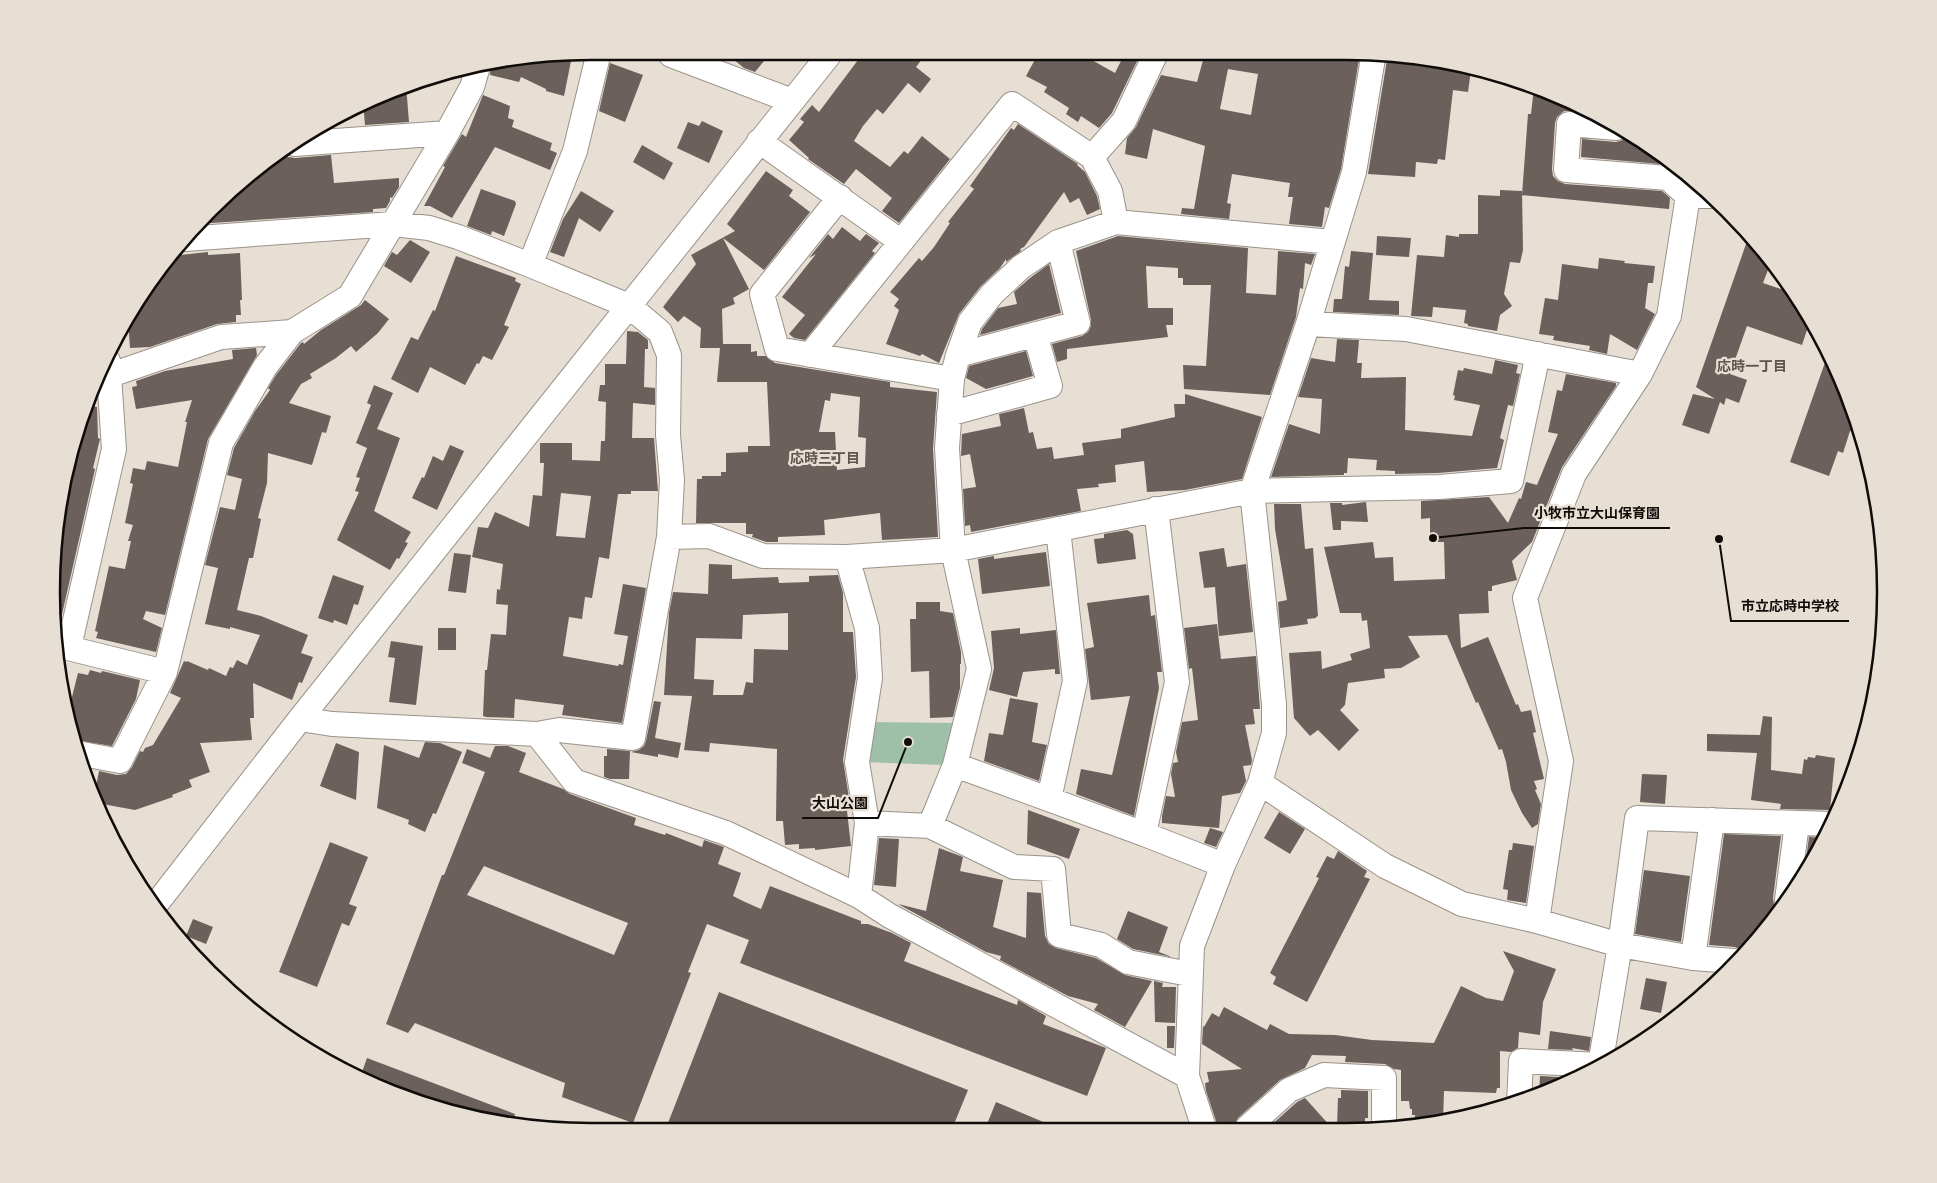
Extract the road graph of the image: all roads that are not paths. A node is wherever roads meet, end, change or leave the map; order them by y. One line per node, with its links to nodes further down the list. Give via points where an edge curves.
1 (597, 60): 22 (street, via 574,151)
2 (684, 60): 7 (street)
3 (825, 60): 7 (street)
4 (1153, 60): 12 (street, via 1124,121)
5 (1373, 61): 21 (street, via 1354,172)
6 (476, 73): 9 (street)
7 (792, 101): 10 (street)
8 (1603, 127): 13 (street, via 1569,124 1566,170)
9 (448, 133): 11 (street); 17 (street)
10 (760, 141): 15 (street); 23 (street)
11 (307, 143)
12 (1092, 157): 16 (street, via 1110,191); 19 (street, via 1012,104)
13 (1669, 170): 14 (street)
14 (1700, 196): 31 (street, via 1669,316)
15 (840, 197): 19 (street); 28 (street, via 762,294 778,349)
16 (1116, 222): 20 (street); 21 (street)
17 (392, 224): 18 (street); 22 (street, via 429,228); 25 (street, via 350,296)
18 (195, 238)
19 (900, 242): 28 (street)
20 (1058, 242): 26 (street, via 1078,323); 29 (street, via 1021,266 992,294 970,322)
21 (1332, 242): 24 (street)
22 (530, 264): 23 (street)
23 (629, 306): 38 (street, via 660,332 668,354 668,435 672,480); 43 (street)
24 (1308, 324): 27 (street, via 1406,329); 35 (street)
25 (292, 332): 30 (street, via 221,337); 42 (street, via 265,367 221,443)
26 (1035, 334): 29 (street); 34 (street, via 1050,386)
27 (1538, 354): 31 (street); 35 (street, via 1511,482)
28 (810, 355): 33 (street)
29 (958, 355): 33 (street)
30 (108, 371)
31 (1640, 374): 59 (street, via 1574,474 1525,598 1561,762)
32 (105, 376): 41 (street, via 114,449)
33 (952, 379): 34 (street)
34 (949, 414): 39 (street, via 946,448)
35 (1252, 491): 36 (street); 47 (street, via 1274,704 1274,732)
36 (1156, 509): 37 (street); 54 (street, via 1177,682)
37 (1058, 529): 39 (street); 48 (street, via 1075,681)
38 (669, 537): 40 (street, via 709,536 763,556); 44 (street, via 633,738 559,730)
39 (953, 550): 40 (street); 46 (street, via 979,669)
40 (847, 557): 50 (street, via 867,628 870,678 857,762)
41 (63, 646): 42 (street)
42 (165, 672): 45 (street, via 120,761)
43 (300, 719): 44 (street, via 332,724); 58 (street)
44 (537, 734): 57 (street, via 574,781 726,832)
45 (86, 755)
46 (955, 765): 48 (street); 53 (street)
47 (1260, 783): 55 (street); 59 (street, via 1385,866 1462,904)
48 (1049, 799): 54 (street)
49 (1712, 820): 51 (street); 60 (street, via 1638,818); 61 (street)
50 (866, 823): 53 (street); 57 (street)
51 (1797, 823): 52 (street); 56 (street)
52 (1824, 824)
53 (930, 826): 63 (street, via 1014,867 1053,869 1059,935 1101,945 1128,962)
54 (1144, 834): 55 (street)
55 (1223, 865): 63 (street, via 1192,946)
56 (1789, 884)
57 (859, 896): 66 (street, via 890,916)
58 (159, 900)
59 (1537, 921): 60 (street)
60 (1620, 945): 61 (street); 64 (street)
61 (1693, 958): 62 (street)
62 (1727, 961)
63 (1190, 974): 66 (street)
64 (1601, 1057)
65 (1586, 1065): 67 (street, via 1521,1061)
66 (1187, 1076): 69 (street)
67 (1519, 1094)
68 (1384, 1122): 70 (street, via 1384,1078 1324,1075 1289,1090)
69 (1202, 1123)
70 (1253, 1123)

